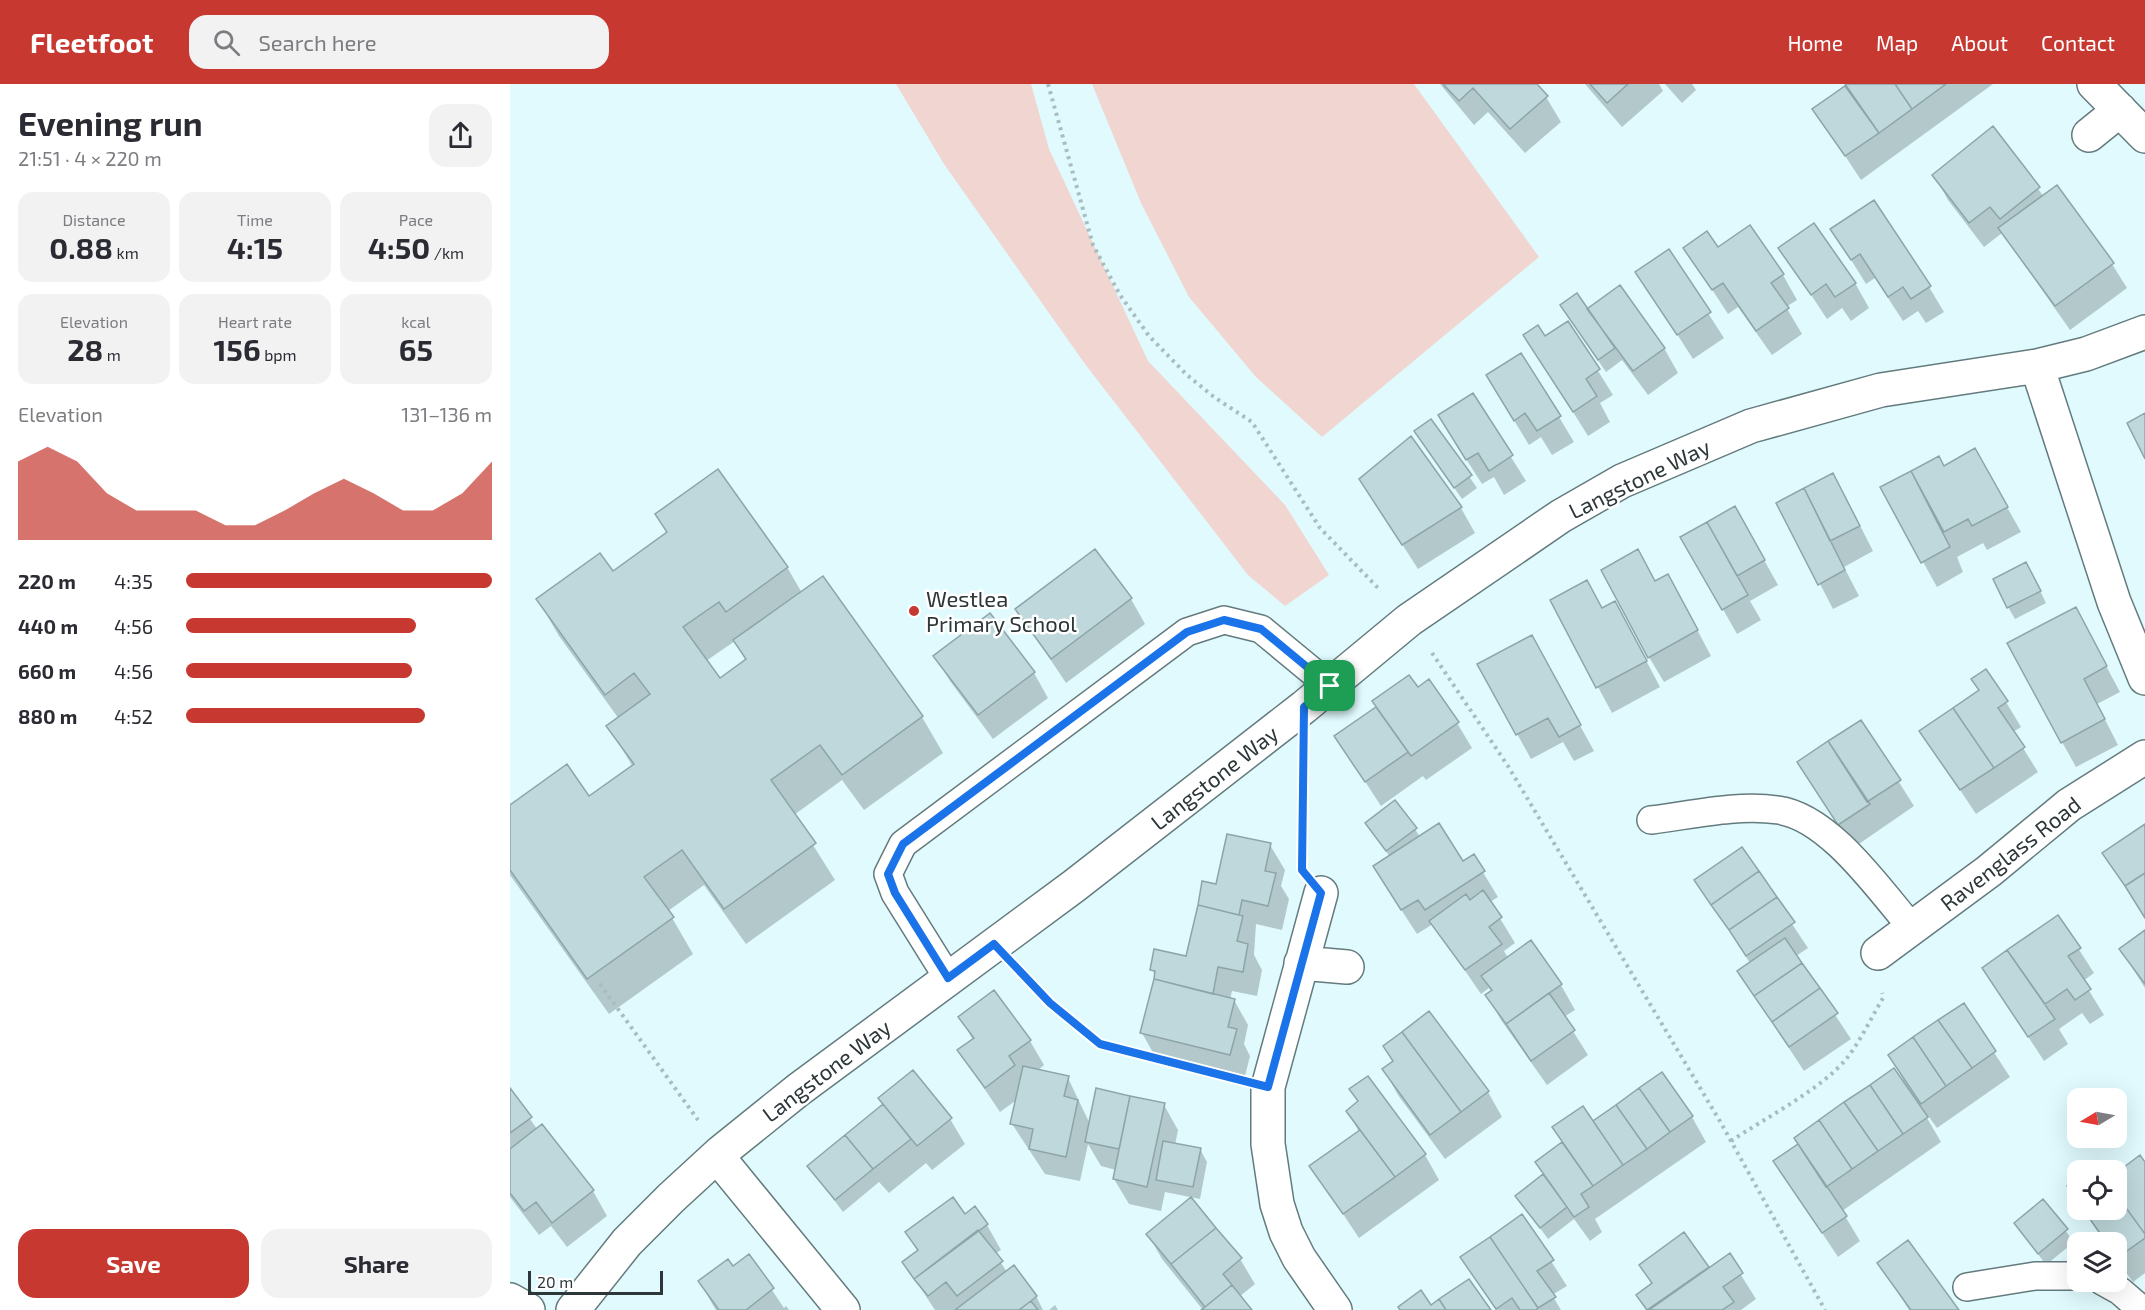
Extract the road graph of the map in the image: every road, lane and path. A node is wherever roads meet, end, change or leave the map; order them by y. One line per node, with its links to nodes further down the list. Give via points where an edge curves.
1 (1048, 84): 8 (path, via 1093,245 1120,295 1149,336 1187,375 1252,422 1320,528)
2 (2094, 84): 3 (street)
3 (2120, 110): 4 (street); 5 (street)
4 (2089, 135)
5 (2145, 136)
6 (2145, 332): 7 (street, Langstone Way, via 2086,354)
7 (2037, 366): 8 (street, Langstone Way, via 1881,390 1751,426 1622,481 1571,510); 9 (street, via 2111,592)
8 (1409, 620): 10 (street, Langstone Way); 23 (path, via 1508,766)
9 (2145, 678)
10 (1330, 686): 11 (street, Langstone Way); 20 (lane, via 1261,629 1224,620 1187,632 903,844 888,874 895,893)
11 (1304, 707): 14 (path, via 1302,870); 16 (street, Langstone Way)
12 (2145, 757): 15 (street, Ravenglass Road, via 2069,805)
13 (1651, 820): 15 (lane, via 1759,808 1781,810 1808,820 1835,841)
14 (1321, 893): 18 (street)
15 (1913, 929): 17 (street, Ravenglass Road)
16 (994, 944): 20 (street, Langstone Way); 22 (path, via 1050,1003 1100,1044)
17 (1878, 953): 23 (path, via 1883,999 1847,1058 1821,1082)
18 (1300, 963): 19 (street); 22 (street)
19 (1347, 968)
20 (948, 978): 24 (street, Langstone Way)
21 (600, 984): 24 (path)
22 (1268, 1087): 32 (street, via 1268,1144 1277,1204 1299,1258)
23 (1731, 1141): 33 (path)
24 (719, 1154): 30 (street, Langstone Way, via 627,1242); 31 (street)
25 (2067, 1276): 26 (lane, via 2035,1276)
26 (1966, 1287)
27 (2121, 1292): 34 (lane)
28 (510, 1300): 29 (street)
29 (528, 1310)
30 (573, 1310)
31 (843, 1310)
32 (1335, 1310)
33 (1825, 1310)
34 (2142, 1310)

